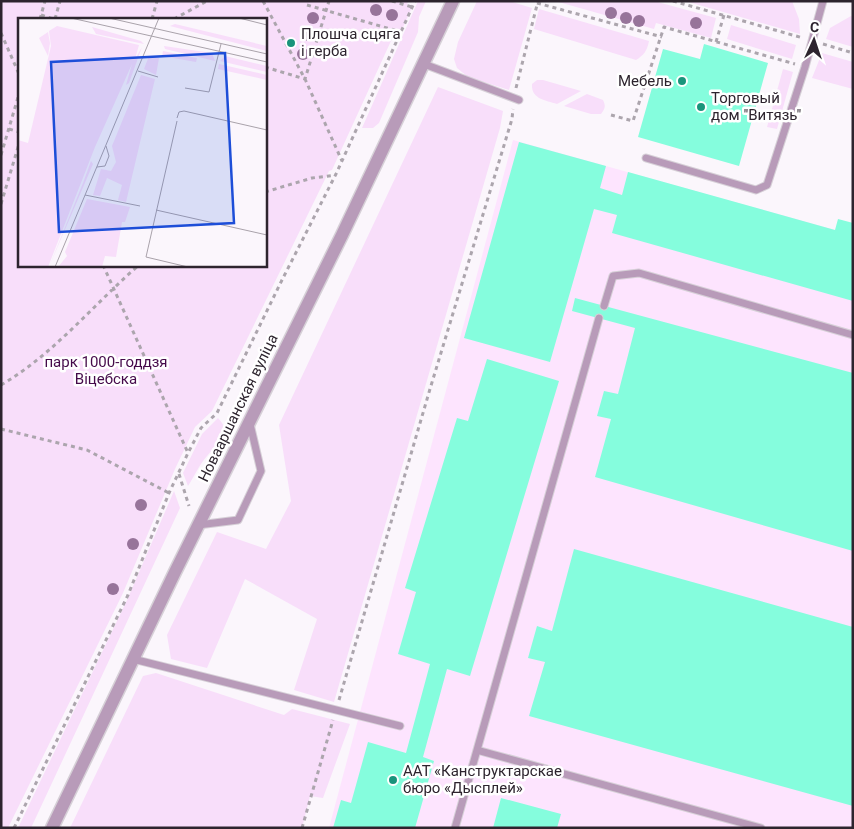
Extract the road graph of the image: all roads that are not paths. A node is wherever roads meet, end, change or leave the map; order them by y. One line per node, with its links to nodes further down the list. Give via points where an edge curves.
1 (453, 1): 3 (street, Новааршанская вуліца)
2 (823, 1): 5 (lane, via 767,184 756,190)
3 (424, 64): 4 (lane); 9 (street, Новааршанская вуліца)
4 (516, 99)
5 (646, 158)
6 (604, 306): 8 (lane, via 613,276 639,274)
7 (599, 318): 13 (lane)
8 (853, 335)
9 (250, 422): 10 (street, Новааршанская вуліца); 10 (lane, via 261,471 238,520)
10 (198, 525): 11 (street, Новааршанская вуліца)
11 (133, 659): 12 (lane); 14 (street, Новааршанская вуліца)
12 (400, 726)
13 (477, 750): 15 (lane); 16 (lane)
14 (52, 828)
15 (455, 828)
16 (761, 828)

